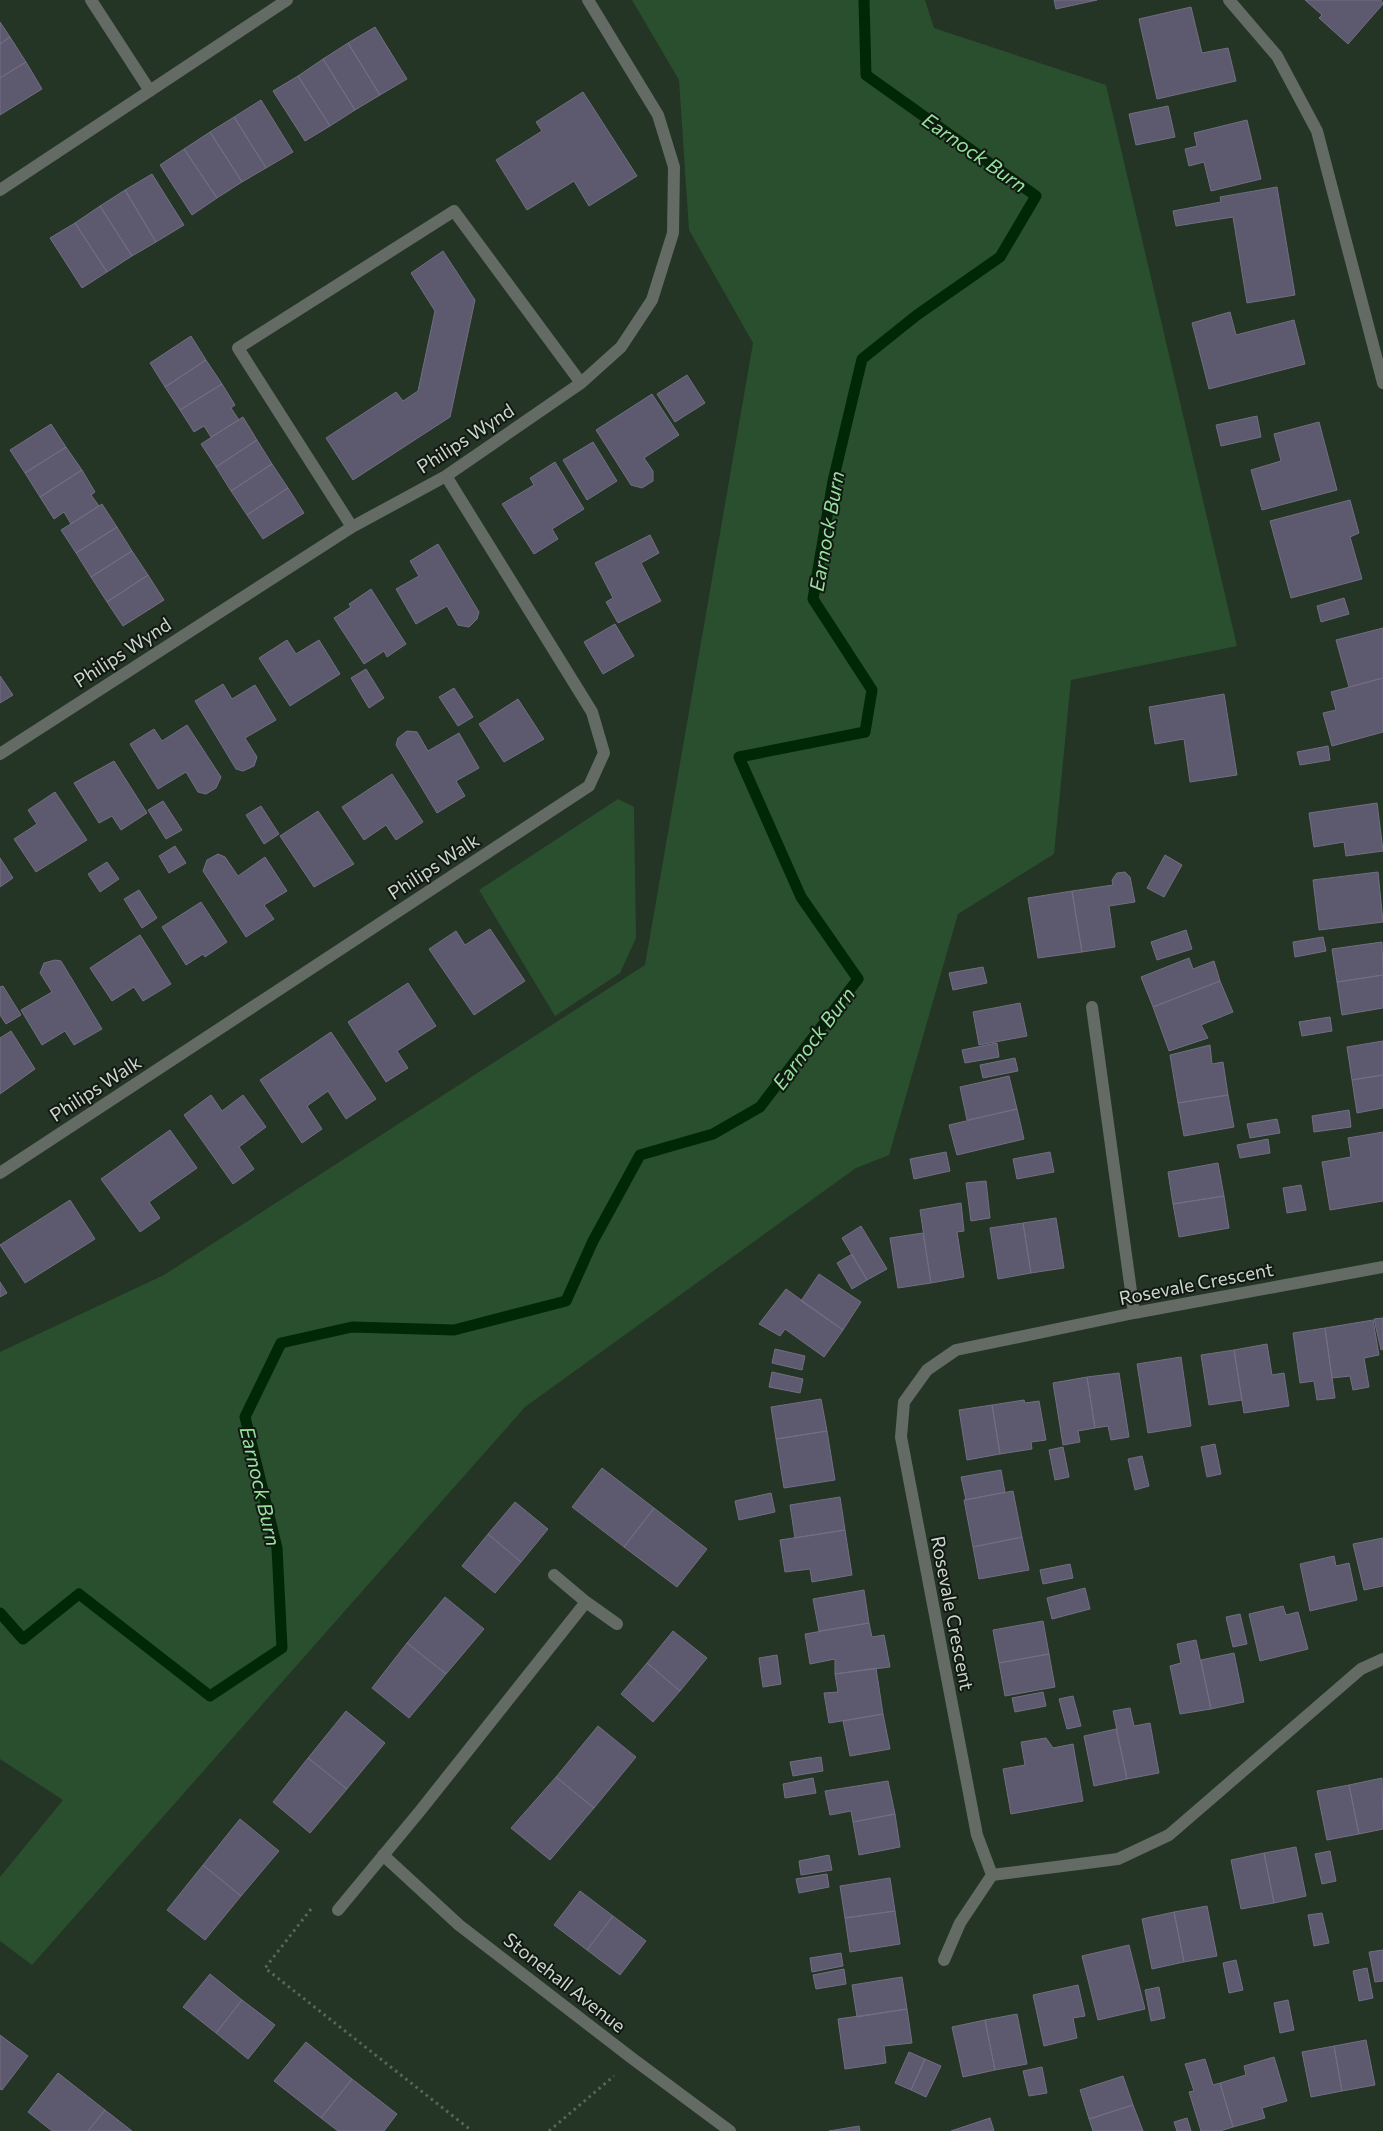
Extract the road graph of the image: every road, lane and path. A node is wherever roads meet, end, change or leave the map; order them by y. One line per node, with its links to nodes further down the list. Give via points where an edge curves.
1 (91, 0): 5 (street)
2 (287, 0): 5 (street)
3 (588, 0): 7 (street, Philips Wynd, via 658,115 674,167 673,233 652,300 621,347)
4 (1229, 0): 8 (street, via 1277,56 1317,131)
5 (150, 91): 6 (street)
6 (0, 190)
7 (581, 383): 9 (street, Philips Wynd); 10 (street, via 454,211 238,348)
8 (1383, 383)
9 (446, 476): 10 (street, Philips Wynd); 13 (street, Philips Walk, via 592,712 604,753 589,786)
10 (352, 526): 11 (street, Philips Wynd)
11 (0, 754)
12 (1092, 1007): 15 (street)
13 (0, 1173)
14 (1383, 1267): 15 (street, Rosevale Crescent)
15 (1134, 1313): 21 (street, Rosevale Crescent, via 956,1350 927,1370 904,1402 901,1437 904,1456 977,1835)
16 (554, 1575): 17 (street)
17 (586, 1602): 18 (street); 20 (street)
18 (617, 1624)
19 (1383, 1659): 21 (street, via 1361,1669 1169,1835 1118,1859)
20 (383, 1855): 22 (street); 24 (street, Stonehall Avenue, via 459,1925)
21 (992, 1875): 23 (street, via 960,1923)
22 (338, 1910): 25 (path, via 317,1902 265,1968)
23 (944, 1960)
24 (633, 2059): 26 (path); 27 (street, Stonehall Avenue)
25 (472, 2131)
26 (549, 2131)
27 (730, 2131)

